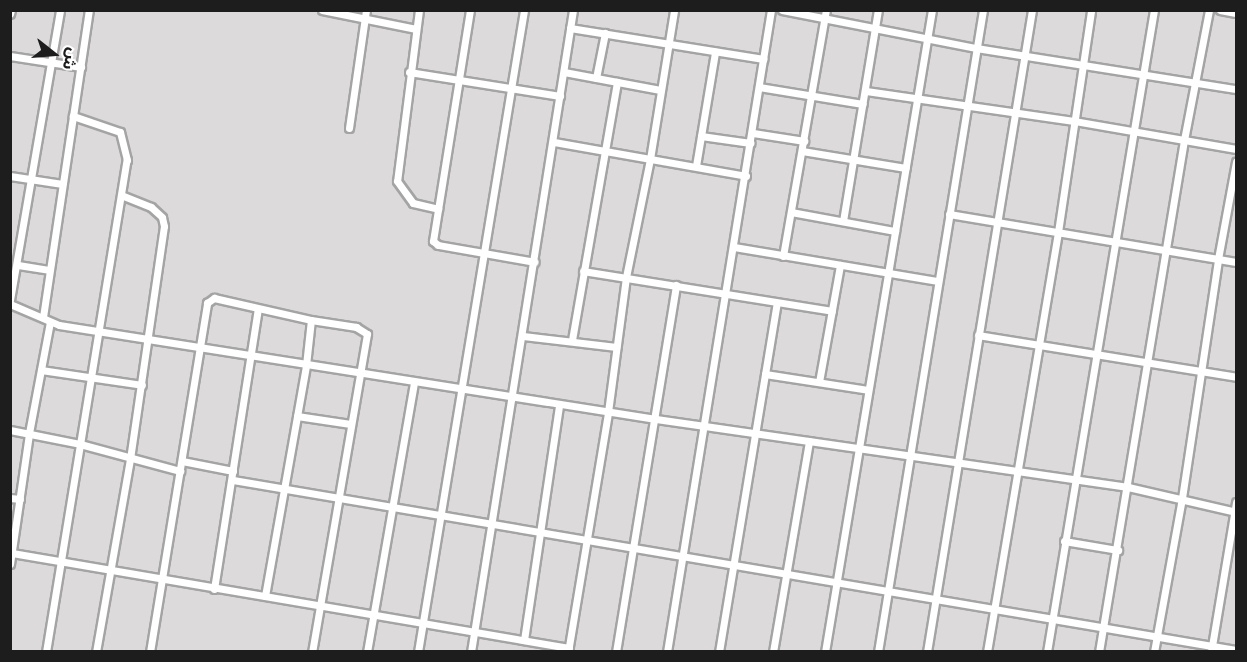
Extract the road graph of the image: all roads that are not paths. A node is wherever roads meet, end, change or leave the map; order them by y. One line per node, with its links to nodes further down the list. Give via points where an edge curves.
1 (60, 10): 35 (street)
2 (89, 10): 37 (street)
3 (322, 10): 22 (street)
4 (366, 10): 22 (street)
5 (419, 10): 26 (street)
6 (470, 10): 42 (street)
7 (524, 10): 46 (street)
8 (573, 10): 24 (street)
9 (674, 10): 29 (street)
10 (771, 10): 34 (street)
11 (782, 10): 23 (street)
12 (826, 10): 23 (street)
13 (878, 10): 25 (street)
14 (932, 10): 28 (street)
15 (983, 10): 30 (street)
16 (1032, 10): 32 (street)
17 (1091, 10): 36 (street)
18 (1154, 10): 40 (street)
19 (1209, 10): 44 (street)
20 (1220, 10): 21 (street)
21 (1236, 13)
22 (364, 19): 26 (street); 58 (street)
23 (824, 19): 25 (street); 50 (street)
24 (570, 28): 27 (street); 39 (street)
25 (875, 28): 28 (street); 49 (street)
26 (416, 29): 38 (street)
27 (605, 33): 29 (street); 41 (street)
28 (927, 38): 30 (street); 52 (street)
29 (668, 45): 31 (street); 48 (street)
30 (976, 48): 32 (street); 54 (street)
31 (714, 52): 34 (street); 61 (street)
32 (1025, 55): 36 (street); 55 (street)
33 (10, 56): 35 (street)
34 (764, 59): 45 (street)
35 (50, 64): 37 (street); 76 (street)
36 (1083, 64): 40 (street); 57 (street)
37 (81, 67): 56 (street)
38 (409, 72): 42 (street); 79 (street, via 397,181 412,204)
39 (564, 72): 41 (street); 51 (street)
40 (1143, 75): 44 (street); 59 (street)
41 (596, 78): 43 (street)
42 (459, 80): 46 (street); 79 (street)
43 (617, 82): 48 (street); 67 (street)
44 (1195, 83): 47 (street); 62 (street)
45 (759, 87): 50 (street); 60 (street)
46 (511, 88): 51 (street); 89 (street)
47 (1236, 89)
48 (660, 90): 69 (street)
49 (866, 91): 52 (street); 53 (street)
50 (812, 95): 53 (street); 63 (street)
51 (560, 96): 64 (street)
52 (917, 99): 54 (street); 73 (street)
53 (863, 104): 70 (street)
54 (967, 106): 55 (street); 81 (street)
55 (1015, 112): 57 (street); 83 (street)
56 (73, 116): 77 (street); 78 (street, via 120,132 127,160)
57 (1074, 121): 59 (street); 85 (street)
58 (350, 128)
59 (1133, 132): 62 (street); 86 (street)
60 (753, 133): 63 (street); 65 (street)
61 (701, 136): 65 (street); 72 (street)
62 (1184, 140): 66 (street); 88 (street)
63 (804, 141): 68 (street)
64 (554, 142): 67 (street); 92 (street)
65 (751, 143): 75 (street)
66 (1236, 149)
67 (603, 151): 69 (street); 97 (street)
68 (802, 151): 70 (street); 80 (street)
69 (650, 159): 72 (street); 99 (street)
70 (854, 160): 73 (street); 82 (street)
71 (1236, 162): 91 (street)
72 (696, 166): 75 (street)
73 (906, 168): 84 (street)
74 (10, 176): 76 (street)
75 (746, 176): 87 (street)
76 (33, 180): 77 (street); 94 (street)
77 (62, 184): 96 (street)
78 (122, 195): 109 (street); 112 (street, via 151,207 162,216 164,226)
79 (438, 209): 89 (street, via 435,244)
80 (791, 212): 82 (street); 90 (street)
81 (949, 214): 83 (street); 100 (street)
82 (843, 221): 84 (street)
83 (997, 223): 85 (street); 110 (street)
84 (895, 231): 98 (street)
85 (1058, 232): 86 (street); 115 (street)
86 (1114, 242): 88 (street); 117 (street)
87 (734, 247): 90 (street); 102 (street)
88 (1166, 251): 91 (street); 119 (street)
89 (484, 253): 92 (street); 130 (street)
90 (783, 256): 95 (street)
91 (1218, 259): 93 (street); 122 (street)
92 (535, 262): 111 (street)
93 (1236, 262)
94 (18, 265): 96 (street); 103 (street)
95 (840, 265): 98 (street); 106 (street)
96 (49, 270): 107 (street)
97 (583, 271): 99 (street); 113 (street)
98 (888, 273): 100 (street); 131 (street)
99 (626, 277): 101 (street); 116 (street)
100 (938, 281): 145 (street)
101 (676, 285): 102 (street); 136 (street)
102 (725, 294): 104 (street); 138 (street)
103 (10, 302): 107 (street)
104 (777, 303): 106 (street); 124 (street)
105 (258, 309): 108 (street); 114 (street, via 210,299); 118 (street)
106 (832, 311): 128 (street)
107 (47, 319): 109 (street); 121 (street)
108 (311, 321): 120 (street); 123 (street, via 365,330)
109 (98, 330): 112 (street); 126 (street)
110 (978, 335): 115 (street); 148 (street)
111 (523, 336): 113 (street); 132 (street)
112 (149, 338): 114 (street); 129 (street)
113 (572, 340): 116 (street)
114 (201, 346): 118 (street); 147 (street)
115 (1038, 346): 117 (street); 151 (street)
116 (616, 347): 134 (street)
117 (1095, 355): 119 (street); 152 (street)
118 (252, 356): 120 (street); 150 (street)
119 (1148, 364): 122 (street); 154 (street)
120 (306, 365): 123 (street); 135 (street)
121 (41, 370): 126 (street); 141 (street)
122 (1201, 372): 125 (street); 158 (street)
123 (359, 374): 127 (street); 137 (street)
124 (765, 374): 128 (street); 140 (street)
125 (1236, 377)
126 (92, 378): 129 (street); 143 (street)
127 (414, 382): 130 (street); 161 (street)
128 (819, 382): 131 (street)
129 (142, 386): 146 (street)
130 (462, 390): 132 (street); 163 (street)
131 (868, 390): 144 (street)
132 (512, 397): 133 (street); 164 (street)
133 (560, 405): 134 (street); 165 (street)
134 (608, 412): 136 (street); 166 (street)
135 (297, 416): 137 (street); 155 (street)
136 (656, 419): 138 (street); 168 (street)
137 (350, 424): 156 (street)
138 (704, 427): 140 (street); 171 (street)
139 (10, 430): 141 (street)
140 (754, 432): 142 (street); 174 (street)
141 (30, 433): 143 (street); 159 (street)
142 (809, 441): 144 (street); 176 (street)
143 (80, 444): 146 (street); 172 (street)
144 (859, 448): 145 (street); 178 (street)
145 (909, 456): 148 (street); 180 (street)
146 (130, 459): 149 (street); 175 (street)
147 (182, 461): 149 (street); 150 (street)
148 (957, 463): 151 (street); 182 (street)
149 (180, 471): 177 (street)
150 (233, 471): 153 (street)
151 (1018, 471): 152 (street); 184 (street)
152 (1075, 479): 154 (street); 167 (street)
153 (233, 480): 155 (street); 179 (street)
154 (1128, 487): 158 (street); 169 (street)
155 (283, 489): 156 (street); 181 (street)
156 (338, 496): 161 (street); 183 (street)
157 (10, 498): 159 (street)
158 (1182, 498): 162 (street); 190 (street)
159 (20, 499): 170 (street)
160 (1236, 502): 162 (street)
161 (392, 505): 163 (street); 185 (street)
162 (1236, 512): 192 (street)
163 (440, 514): 164 (street); 187 (street)
164 (489, 522): 165 (street); 189 (street)
165 (539, 531): 166 (street); 191 (street)
166 (586, 538): 168 (street); 193 (street)
167 (1064, 541): 169 (street); 186 (street)
168 (634, 547): 171 (street); 202 (street)
169 (1118, 550): 188 (street)
170 (12, 553): 172 (street); 173 (street)
171 (683, 555): 174 (street); 203 (street)
172 (60, 561): 175 (street); 195 (street)
173 (10, 564)
174 (734, 564): 176 (street); 204 (street)
175 (110, 570): 177 (street); 196 (street)
176 (786, 573): 178 (street); 205 (street)
177 (163, 578): 179 (street); 197 (street)
178 (837, 580): 180 (street); 206 (street)
179 (214, 589): 181 (street)
180 (889, 590): 182 (street); 207 (street)
181 (265, 596): 183 (street)
182 (934, 598): 184 (street); 208 (street)
183 (319, 606): 185 (street); 198 (street)
184 (994, 607): 186 (street); 209 (street)
185 (373, 614): 187 (street); 199 (street)
186 (1052, 617): 188 (street); 210 (street)
187 (422, 622): 189 (street); 200 (street)
188 (1103, 627): 190 (street); 211 (street)
189 (474, 632): 191 (street); 201 (street)
190 (1156, 637): 192 (street); 212 (street)
191 (524, 640): 193 (street)
192 (1212, 649): 194 (street)
193 (568, 650)
194 (1236, 650)
195 (46, 651)
196 (96, 651)
197 (150, 651)
198 (312, 651)
199 (367, 651)
200 (418, 651)
201 (471, 651)
202 (616, 651)
203 (667, 651)
204 (719, 651)
205 (773, 651)
206 (825, 651)
207 (878, 651)
208 (927, 651)
209 (987, 651)
210 (1047, 651)
211 (1099, 651)
212 (1154, 651)

